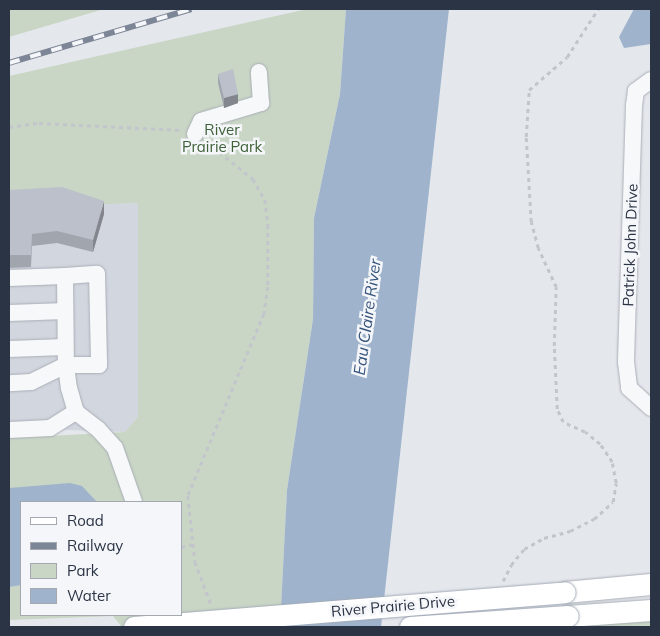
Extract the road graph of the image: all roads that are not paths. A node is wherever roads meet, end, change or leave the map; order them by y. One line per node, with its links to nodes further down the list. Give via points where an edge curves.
1 (259, 72): 3 (street, via 261,103 201,121)
2 (651, 80): 12 (street, Patrick John Drive, via 641,84 636,91 634,105 626,362 629,388)
3 (194, 134)
4 (65, 276): 5 (street); 6 (street); 10 (street, via 97,274 99,356 99,366)
5 (9, 278)
6 (65, 311): 7 (street); 8 (street)
7 (9, 313)
8 (65, 347): 9 (street); 10 (street)
9 (9, 349)
10 (66, 365): 11 (street, via 31,382); 13 (street)
11 (9, 382)
12 (651, 408)
13 (76, 412): 14 (street, via 68,420 50,428); 15 (street, via 98,428 116,448)
14 (9, 430)
15 (134, 501)
16 (651, 584): 18 (main road, River Prairie Drive, bridge)
17 (651, 610): 19 (main road, River Prairie Drive, bridge)
18 (134, 627)
19 (410, 627)

